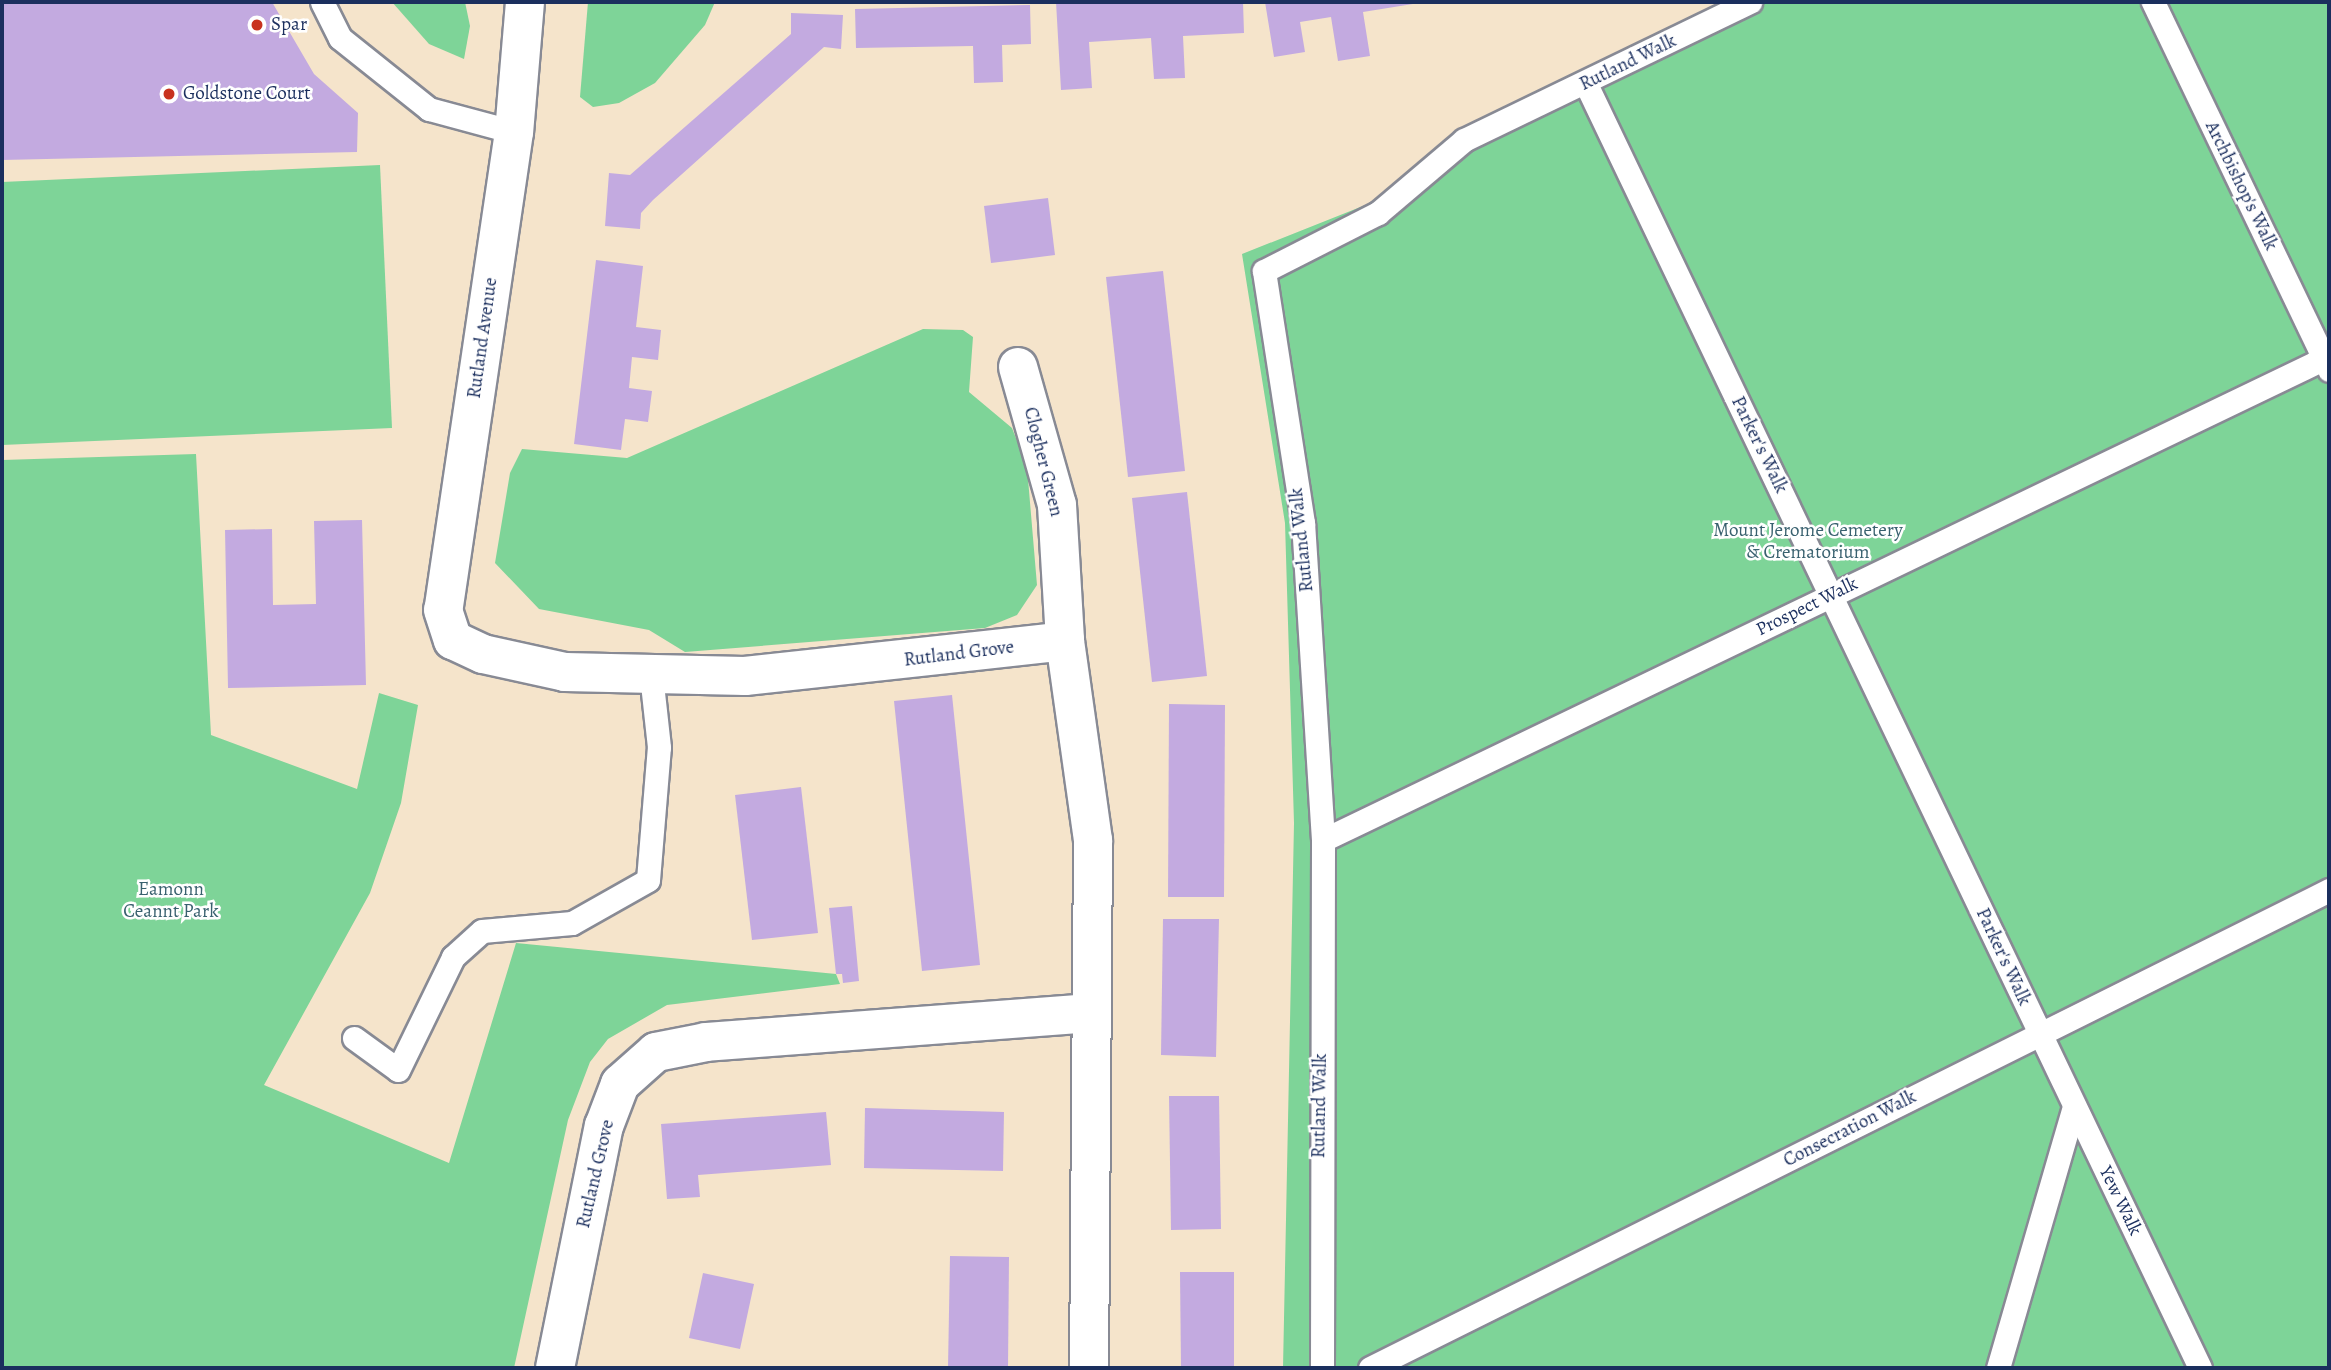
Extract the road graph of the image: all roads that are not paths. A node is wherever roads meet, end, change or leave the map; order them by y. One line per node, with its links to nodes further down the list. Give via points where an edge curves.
1 (322, 2): 6 (lane, via 340,38 429,108)
2 (525, 2): 6 (street, Rutland Avenue)
3 (1750, 2): 5 (lane, Rutland Walk)
4 (2153, 2): 7 (lane, Archbishop's Walk)
5 (1586, 84): 9 (lane, Parker's Walk); 13 (lane, Rutland Walk, via 1464,140 1378,212 1264,271 1303,523)
6 (514, 132): 11 (street, Rutland Avenue, via 443,610 453,640)
7 (2327, 361): 9 (lane, Prospect Walk)
8 (1018, 367): 10 (street, Clogher Green, via 1057,505)
9 (1831, 596): 13 (lane, Prospect Walk); 16 (lane, Parker's Walk)
10 (1065, 641): 12 (street, Rutland Grove, via 757,675); 15 (street, via 1093,840)
11 (483, 654): 12 (street, Rutland Grove, via 565,672)
12 (651, 674): 17 (lane, via 659,747 648,880 572,923 482,931 453,957 398,1070)
13 (1323, 840): 21 (lane, Rutland Walk)
14 (2329, 890): 16 (lane, Consecration Walk)
15 (1088, 1013): 19 (street, Rutland Grove, via 706,1042 656,1052 620,1084 604,1126); 20 (street)
16 (2040, 1034): 18 (lane, Yew Walk); 22 (lane, Consecration Walk)
17 (354, 1038)
18 (2074, 1106): 23 (lane); 24 (lane, Yew Walk)
19 (555, 1368)
20 (1089, 1368)
21 (1322, 1368)
22 (1370, 1368)
23 (1998, 1368)
24 (2200, 1368)

